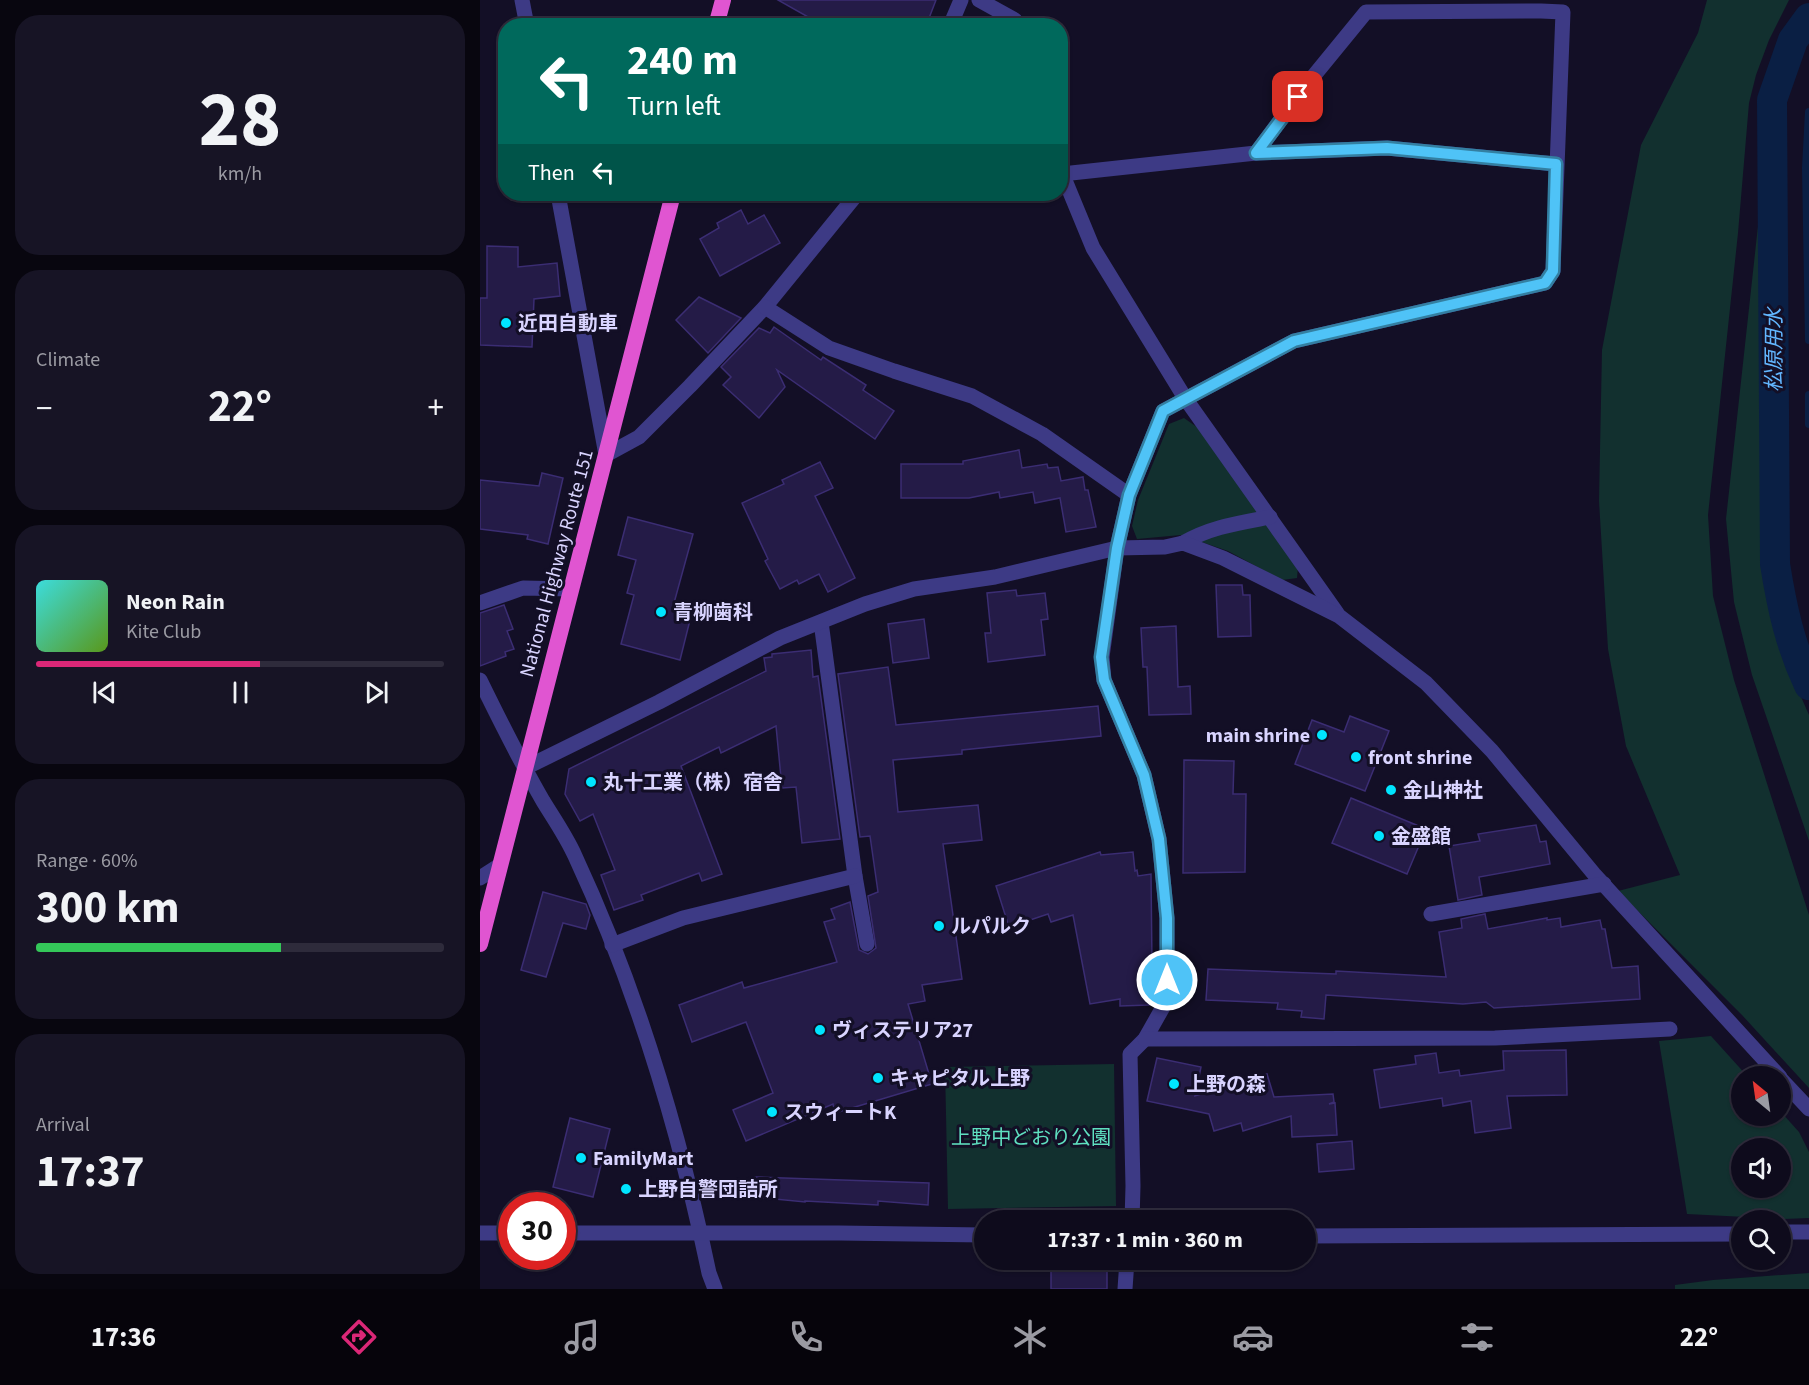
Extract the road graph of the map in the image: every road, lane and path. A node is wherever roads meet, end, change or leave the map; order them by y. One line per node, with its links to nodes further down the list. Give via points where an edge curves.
1 (522, 0): 6 (street)
2 (723, 0): 7 (highway)
3 (961, 0): 8 (street)
4 (979, 0): 9 (street)
5 (1542, 5): 10 (street, via 1366,12); 11 (street, via 1563,12)
6 (525, 18)
7 (718, 18)
8 (953, 18)
9 (1011, 18)
10 (1256, 153): 11 (street, via 1387,148); 12 (street)
11 (1556, 164): 18 (street, via 1553,271 1545,283 1294,341)
12 (1068, 170)
13 (1068, 188): 18 (street, via 1093,248)
14 (559, 201): 19 (street)
15 (671, 201): 19 (highway, National Highway Route 151)
16 (851, 201): 17 (street)
17 (765, 307): 19 (street, via 639,437); 20 (street, via 828,348 972,396 1042,434)
18 (1185, 398): 20 (street, via 1163,411); 21 (street)
19 (606, 455): 24 (highway, National Highway Route 151)
20 (1129, 495): 23 (street)
21 (1270, 517): 22 (street, via 1208,531); 26 (street)
22 (1183, 543): 23 (street); 26 (street, via 1223,558)
23 (1117, 548): 27 (street, via 995,577 914,589); 39 (street, via 1101,657 1104,680 1144,775 1159,839 1167,918 1167,1000)
24 (571, 589): 25 (street, via 523,588); 29 (highway, National Highway Route 151)
25 (480, 603)
26 (1339, 616): 33 (street, via 1426,683 1492,751)
27 (821, 622): 29 (street, via 780,638); 31 (street)
28 (480, 680): 29 (street)
29 (525, 768): 30 (highway, National Highway Route 151); 37 (street, via 576,857)
30 (500, 865): 32 (street); 35 (highway, National Highway Route 151)
31 (855, 876): 36 (street); 37 (street, via 683,918)
32 (480, 878)
33 (1604, 884): 34 (street); 40 (street)
34 (1431, 914)
35 (480, 944)
36 (867, 944)
37 (612, 945): 49 (street, via 644,1027)
38 (1670, 1029): 39 (street, via 1495,1038)
39 (1145, 1039): 43 (street, via 1130,1054)
40 (1769, 1066)
41 (1791, 1090): 42 (street)
42 (1809, 1109)
43 (1132, 1210)
44 (1791, 1232): 45 (street)
45 (1809, 1232)
46 (480, 1233): 47 (street)
47 (498, 1233)
48 (576, 1233): 49 (street)
49 (701, 1234): 51 (street); 54 (street)
50 (1731, 1234): 52 (street)
51 (974, 1235)
52 (1316, 1236)
53 (1126, 1270): 55 (street)
54 (715, 1289)
55 (1125, 1289)

